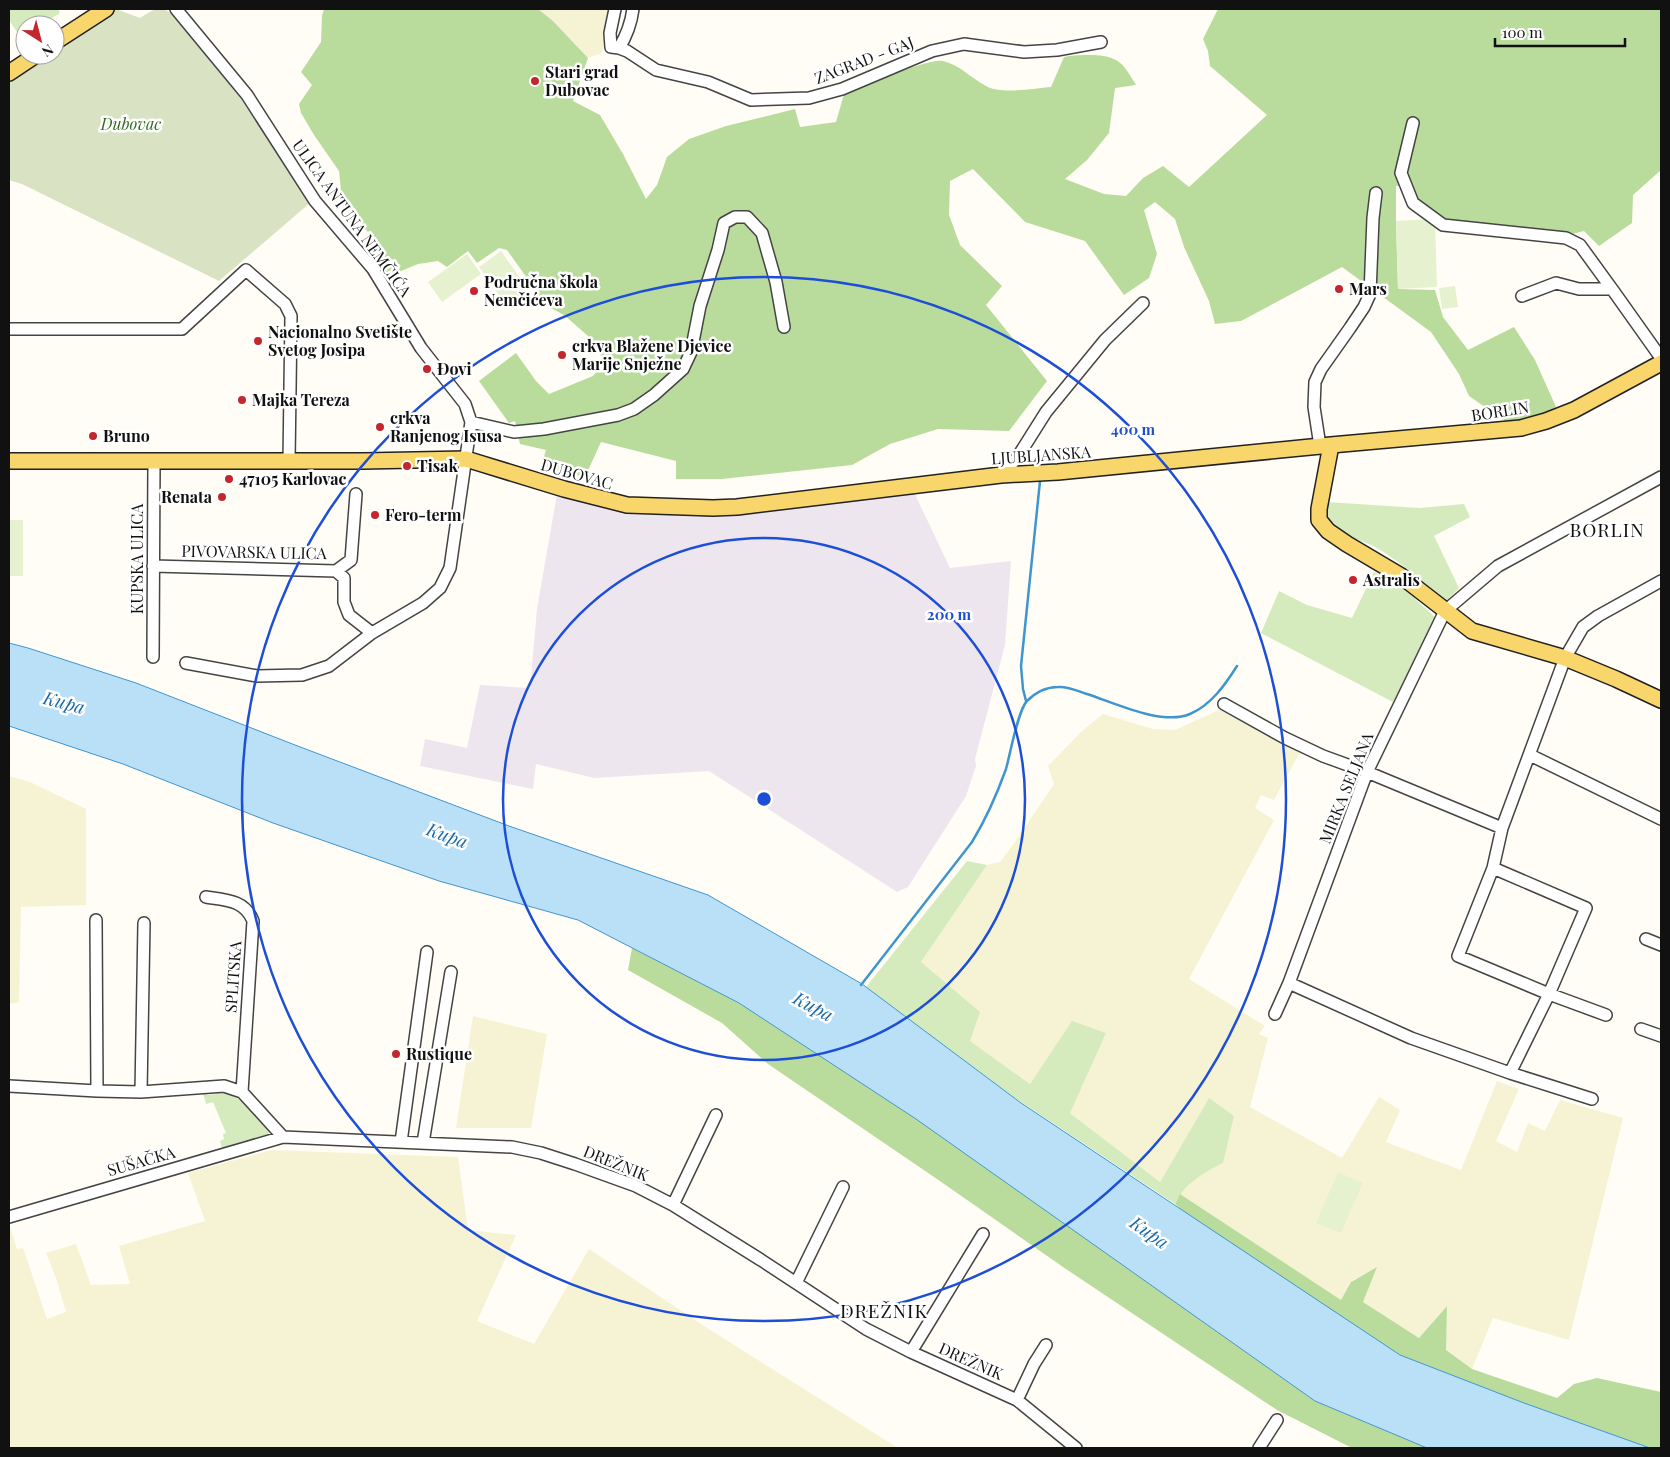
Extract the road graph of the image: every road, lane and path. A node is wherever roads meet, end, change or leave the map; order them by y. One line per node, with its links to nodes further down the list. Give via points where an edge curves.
1 (106, 9): 5 (main road)
2 (176, 9): 19 (street, ULICA ANTUNA NEMČIĆA, via 247,95 316,201 373,269 421,348 465,404)
3 (615, 9): 7 (street, via 610,33)
4 (633, 9): 7 (street, via 626,36)
5 (65, 36)
6 (1101, 42): 7 (street, ZAGRAD - GAJ, via 1024,52 964,44 932,51 842,89 809,98 751,100 708,82 656,70)
7 (615, 47)
8 (21, 65): 9 (main road)
9 (9, 73)
10 (1413, 123): 12 (street, via 1401,173 1413,203 1443,225 1566,238 1580,244)
11 (1376, 193): 20 (street, via 1370,294 1321,369 1316,382 1314,407)
12 (1612, 289): 13 (street, via 1579,289 1556,283); 17 (street)
13 (1522, 296)
14 (1143, 303): 25 (street, via 1105,340 1046,412 1017,458)
15 (784, 327): 19 (street, via 762,233 747,217 735,217 724,224 700,306 691,352 683,368 654,395 634,409 618,415 544,429 514,432)
16 (9, 329): 24 (street, via 182,329 246,270 285,304 291,316)
17 (1661, 358)
18 (1661, 364): 20 (main road, BORLIN, via 1574,410 1520,428)
19 (471, 422): 21 (street)
20 (1325, 445): 25 (main road, LJUBLJANSKA); 32 (main road, via 1320,520 1328,531 1402,576)
21 (466, 458): 24 (main road, DUBOVAC); 27 (main road, DUBOVAC, via 564,489 637,506 737,507); 33 (street, via 450,568 440,588 423,603)
22 (9, 461): 23 (main road, DUBOVAC)
23 (154, 461): 24 (main road, DUBOVAC); 29 (street, KUPSKA ULICA)
24 (289, 461)
25 (1001, 475): 27 (main road, LJUBLJANSKA)
26 (1661, 478): 32 (street, via 1498,566)
27 (904, 486)
28 (356, 494): 30 (street, via 351,560)
29 (153, 566): 30 (street, PIVOVARSKA ULICA); 34 (street, KUPSKA ULICA)
30 (336, 571): 33 (street, PIVOVARSKA ULICA, via 344,578 344,602 349,615)
31 (1661, 581): 35 (street, via 1583,627)
32 (1444, 611): 35 (main road, via 1472,631); 40 (street, MIRKA SELJANA)
33 (372, 633): 36 (street, via 329,666 302,675 257,676)
34 (153, 658)
35 (1565, 658): 37 (main road); 39 (street)
36 (186, 663)
37 (1661, 700)
38 (1224, 704): 40 (street, via 1284,738)
39 (1530, 755): 41 (street); 42 (street)
40 (1367, 772): 42 (street); 51 (street, MIRKA SELJANA)
41 (1661, 820)
42 (1502, 828): 43 (street)
43 (1493, 868): 52 (street, via 1458,956); 52 (street, via 1586,908)
44 (206, 897): 61 (street, SPLITSKA, via 236,902 250,911 253,921)
45 (96, 920): 59 (street)
46 (144, 923): 60 (street)
47 (1646, 939): 48 (street)
48 (1661, 945)
49 (427, 952): 65 (street)
50 (451, 972): 66 (street)
51 (1289, 983): 53 (street, MIRKA SELJANA); 57 (street, via 1411,1038)
52 (1549, 994): 54 (street); 57 (street)
53 (1275, 1014)
54 (1606, 1015)
55 (1641, 1028): 56 (street)
56 (1661, 1036)
57 (1510, 1073): 62 (street)
58 (9, 1086): 59 (street)
59 (97, 1091): 60 (street)
60 (141, 1092): 61 (street, via 224,1086)
61 (242, 1092): 64 (street)
62 (1592, 1099)
63 (716, 1115): 68 (street)
64 (282, 1137): 65 (street, DREŽNIK); 69 (street, SUŠAČKA)
65 (401, 1142): 66 (street, DREŽNIK)
66 (423, 1143): 68 (street, DREŽNIK, via 512,1147 541,1153 636,1186)
67 (843, 1187): 71 (street)
68 (673, 1205): 71 (street, DREŽNIK)
69 (9, 1217)
70 (983, 1234): 73 (street, DREŽNIK)
71 (796, 1283): 73 (street, DREŽNIK, via 866,1329)
72 (1046, 1345): 74 (street, DREŽNIK)
73 (911, 1352): 74 (street, DREŽNIK)
74 (1017, 1400): 76 (street, DREŽNIK)
75 (1276, 1420): 77 (street)
76 (1076, 1448)
77 (1258, 1448)

